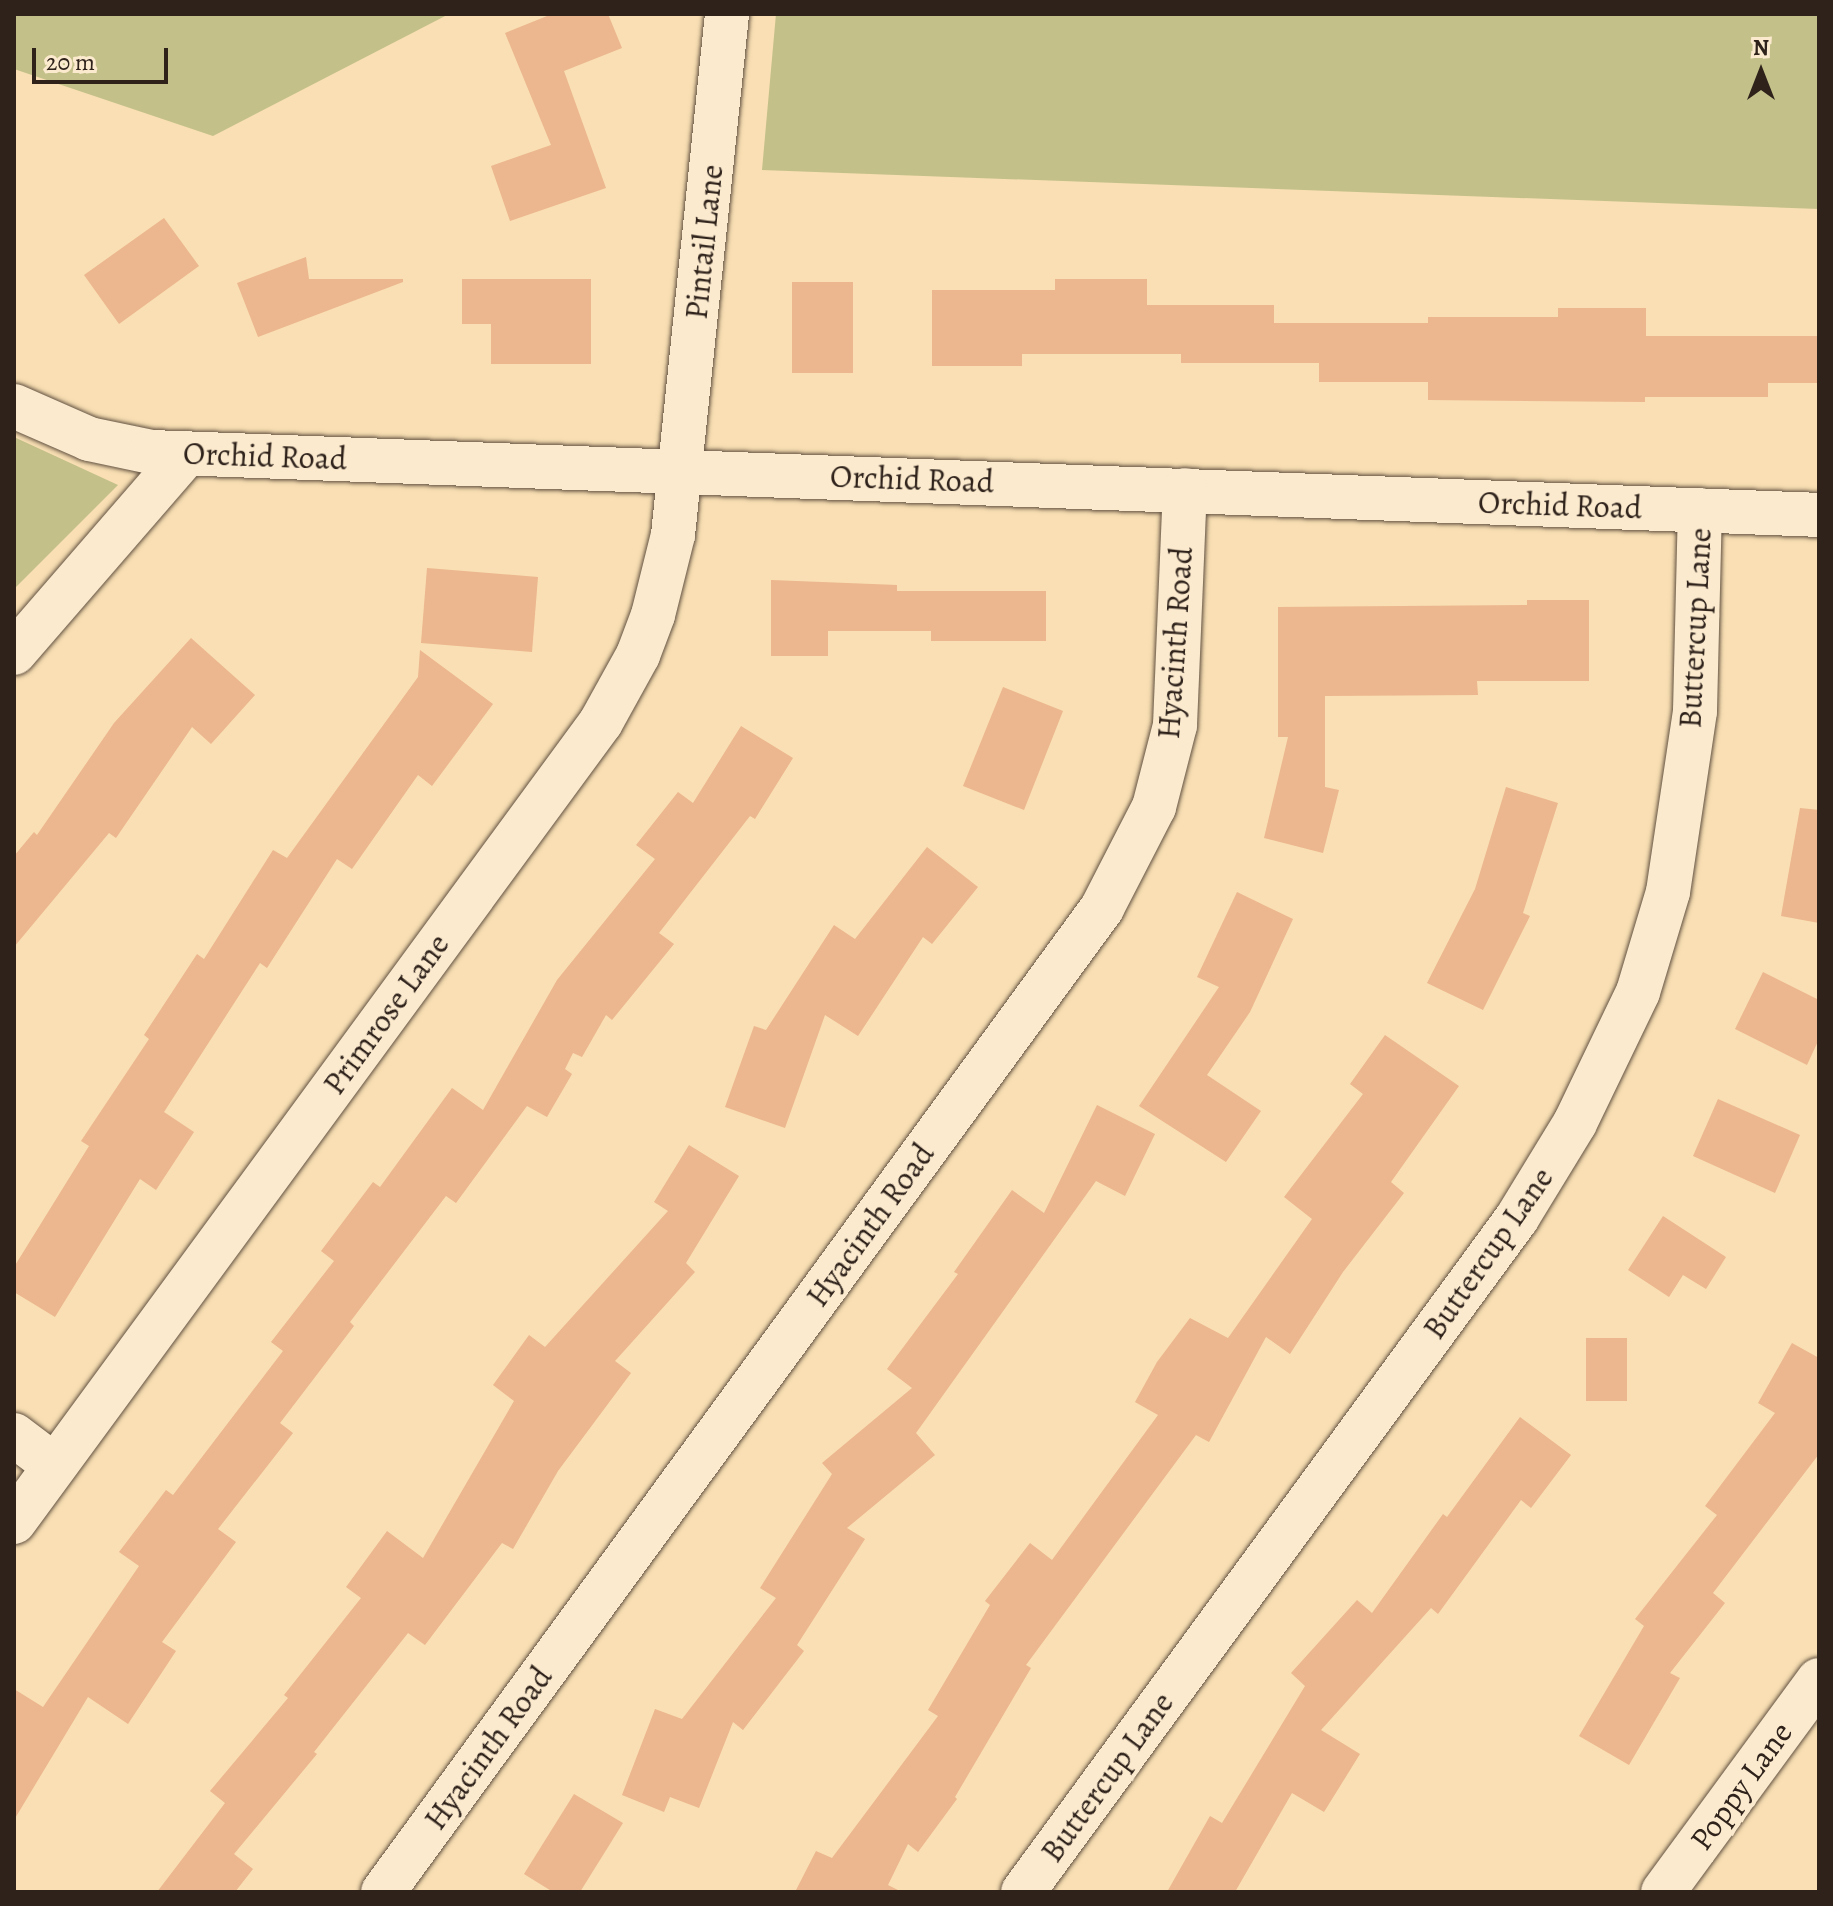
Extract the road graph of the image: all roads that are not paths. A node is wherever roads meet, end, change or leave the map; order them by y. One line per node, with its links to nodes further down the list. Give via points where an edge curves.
1 (727, 14): 4 (street, Pintail Lane)
2 (14, 406): 3 (street, Orchid Road, via 89,439)
3 (187, 453): 4 (street, Orchid Road); 8 (street)
4 (681, 470): 5 (street, Orchid Road); 10 (street, Primrose Lane, via 673,535 653,615 601,722)
5 (1185, 490): 6 (street, Orchid Road); 13 (street, Hyacinth Road, via 1175,725 1154,807 1102,908)
6 (1700, 510): 7 (street, Orchid Road); 14 (street, Buttercup Lane, via 1695,711 1668,892 1638,992 1575,1123 1517,1218)
7 (1819, 515)
8 (14, 653)
9 (14, 1435): 10 (street)
10 (55, 1466): 11 (street, Primrose Lane)
11 (14, 1522)
12 (1819, 1680): 15 (street, Poppy Lane)
13 (383, 1892)
14 (1023, 1892)
15 (1663, 1892)

